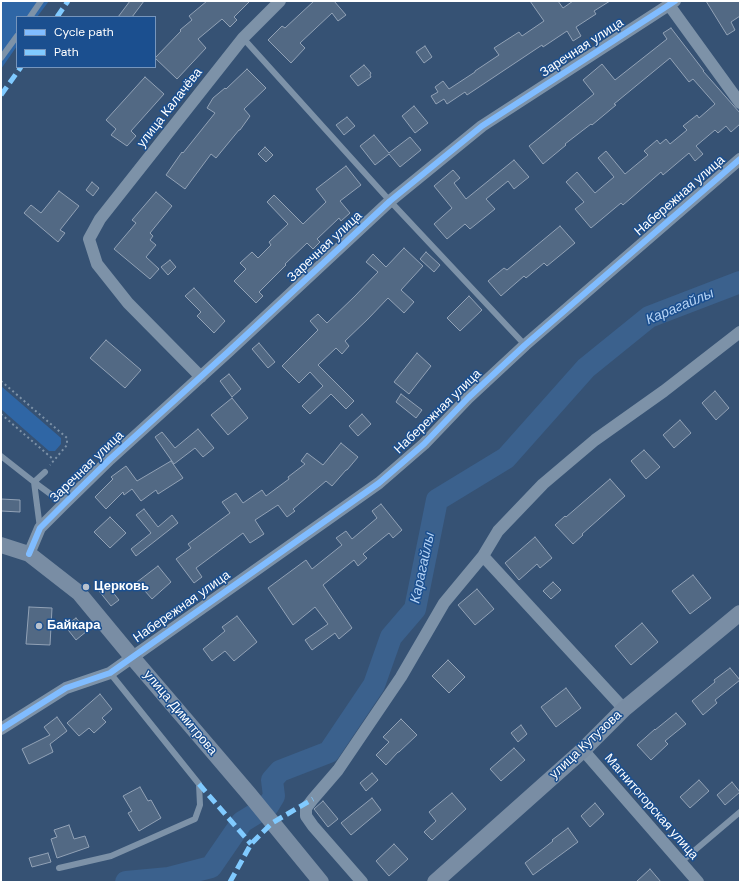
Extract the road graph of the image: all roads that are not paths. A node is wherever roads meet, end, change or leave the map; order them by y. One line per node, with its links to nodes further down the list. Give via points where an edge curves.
1 (41, 1): 4 (lane)
2 (280, 1): 6 (street, улица Калачёва)
3 (672, 3): 8 (street); 10 (street, Заречная улица, via 482,126)
4 (31, 16)
5 (16, 37): 7 (lane)
6 (243, 38): 10 (lane); 13 (street, улица Калачёва, via 100,219 89,239 97,264 128,303)
7 (1, 58)
8 (740, 103)
9 (740, 159): 12 (street, Набережная улица)
10 (390, 202): 12 (lane); 13 (street, Заречная улица)
11 (740, 332): 21 (street, via 595,440 543,484 498,531)
12 (525, 345): 23 (street, Набережная улица, via 468,398 424,444 379,483)
13 (201, 377): 17 (street, Заречная улица)
14 (1, 456): 16 (lane)
15 (45, 472): 16 (lane)
16 (34, 482): 17 (lane); 18 (lane)
17 (64, 504): 18 (street, Заречная улица)
18 (40, 528): 20 (street, Заречная улица)
19 (1, 545): 20 (main road)
20 (29, 554): 23 (main road, улица Димитрова, via 79,593)
21 (483, 556): 25 (street); 33 (street, via 444,603 401,677 338,770 306,808 306,816 313,826)
22 (740, 613): 25 (main road, улица Кутузова)
23 (132, 656): 24 (street, Набережная улица); 32 (main road, улица Димитрова)
24 (110, 673): 26 (street, Набережная улица, via 66,688); 30 (lane, via 199,784 200,805 195,819 111,856)
25 (624, 709): 27 (main road, улица Кутузова)
26 (1, 730)
27 (583, 750): 29 (street, Магнитогорская улица); 34 (main road, улица Кутузова)
28 (740, 812): 29 (lane)
29 (681, 862): 31 (street, Магнитогорская улица)
30 (59, 868)
31 (691, 880)
32 (321, 882)
33 (362, 882)
34 (435, 882)

